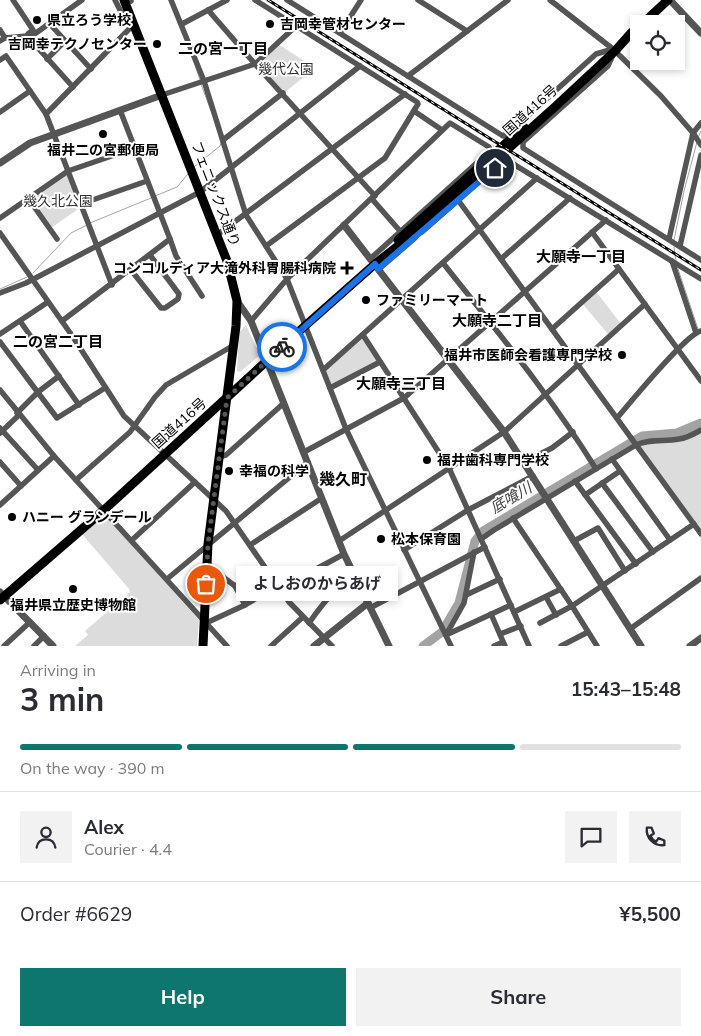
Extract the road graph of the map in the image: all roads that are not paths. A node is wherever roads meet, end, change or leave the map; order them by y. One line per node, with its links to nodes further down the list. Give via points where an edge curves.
1 (13, 0): 26 (street, via 33,30)
2 (82, 0): 17 (street)
3 (115, 0): 15 (street, via 122,14)
4 (171, 0): 19 (street)
5 (227, 0): 14 (street)
6 (256, 0): 20 (street)
7 (287, 0): 23 (street)
8 (361, 0): 23 (street)
9 (418, 0): 22 (street)
10 (508, 0): 22 (street)
11 (550, 0): 29 (street)
12 (669, 0): 16 (main road, 国道416号); 24 (street)
13 (129, 1): 15 (main road, フェニックス通り)
14 (208, 10): 19 (street); 32 (street)
15 (130, 14): 18 (main road, フェニックス通り)
16 (652, 15)
17 (49, 23): 26 (street); 28 (street)
18 (134, 24): 34 (street); 41 (main road, フェニックス通り)
19 (182, 24): 36 (street)
20 (296, 26): 32 (street); 33 (street)
21 (0, 30): 27 (street)
22 (467, 31): 35 (street)
23 (340, 33): 35 (street)
24 (701, 33)
25 (630, 35): 29 (main road, 国道416号)
26 (28, 37): 27 (street); 30 (street)
27 (2, 39)
28 (65, 42): 30 (street); 34 (street)
29 (614, 50): 49 (street, via 596,54); 50 (street); 53 (street, via 608,66); 93 (main road, 国道416号, via 443,203 407,231)
30 (47, 59): 37 (street)
31 (0, 60): 38 (street, via 6,56)
32 (255, 64): 36 (street); 39 (street)
33 (360, 66): 40 (street); 45 (street)
34 (91, 69): 37 (street)
35 (408, 76): 49 (street, via 503,136)
36 (204, 81): 41 (street); 52 (street)
37 (73, 87): 46 (street)
38 (30, 91): 44 (street); 46 (street)
39 (283, 93): 45 (street); 52 (street)
40 (405, 94): 43 (street, via 417,102); 56 (street)
41 (162, 96): 42 (street); 66 (main road, フェニックス通り)
42 (120, 110): 51 (street); 55 (street)
43 (414, 111): 48 (street); 63 (street, via 385,158)
44 (0, 112)
45 (301, 113): 56 (street); 61 (street)
46 (46, 114): 51 (street)
47 (701, 123): 50 (street)
48 (442, 130): 57 (street, via 450,123 489,147); 67 (street)
49 (510, 132): 53 (street)
50 (694, 132): 54 (street); 84 (street)
51 (53, 134): 60 (street, via 30,143); 62 (street)
52 (223, 140): 61 (street)
53 (523, 142): 84 (street, via 523,148)
54 (701, 145)
55 (134, 148): 62 (street); 65 (street)
56 (333, 149): 63 (street); 73 (street)
57 (490, 151): 59 (street); 78 (street)
58 (701, 155): 87 (street)
59 (503, 160): 64 (street, via 505,158); 70 (street)
60 (0, 163)
61 (232, 168): 66 (street); 73 (street)
62 (68, 171): 68 (street); 71 (street)
63 (359, 178): 67 (street); 86 (street)
64 (537, 178): 69 (street); 77 (street)
65 (147, 181): 71 (street); 72 (street)
66 (200, 192): 72 (street); 81 (main road, フェニックス通り)
67 (373, 197): 76 (street); 78 (street)
68 (28, 198): 74 (street); 82 (street)
69 (570, 198): 75 (street); 89 (street)
70 (458, 200): 77 (street); 93 (street)
71 (80, 204): 85 (street)
72 (160, 214): 83 (street); 85 (street)
73 (246, 215): 81 (street); 86 (street)
74 (0, 218)
75 (606, 220): 79 (street); 91 (street)
76 (344, 225): 93 (street); 97 (street)
77 (480, 230): 89 (street); 92 (street)
78 (400, 231): 93 (street)
79 (592, 232): 94 (street); 100 (street)
80 (0, 233): 96 (street)
81 (217, 235): 104 (main road, フェニックス通り, via 230,268)
82 (57, 239)
83 (170, 239): 88 (street); 102 (street, via 176,256)
84 (669, 239): 87 (street)
85 (97, 246): 96 (street); 99 (street)
86 (266, 246): 97 (street)
87 (680, 246): 90 (street)
88 (150, 255): 95 (street); 95 (street, via 179,294 178,299 161,308)
89 (501, 259): 100 (street)
90 (701, 260)
91 (672, 261): 98 (street); 113 (street)
92 (444, 263): 103 (street); 110 (street)
93 (374, 264): 103 (street); 111 (main road, 国道416号)
94 (619, 268): 106 (street); 112 (street)
95 (131, 270): 99 (street)
96 (32, 279): 101 (street); 105 (street)
97 (287, 279): 108 (street); 111 (street)
98 (701, 279)
99 (112, 285): 109 (street)
100 (524, 291): 110 (street); 112 (street)
101 (0, 293)
102 (202, 296)
103 (402, 300): 115 (street); 119 (street)
104 (237, 301): 108 (street); 117 (main road, フェニックス通り)
105 (48, 302): 107 (street); 109 (street)
106 (645, 304): 118 (street); 122 (street)
107 (20, 321): 114 (street); 124 (street)
108 (251, 321): 120 (street)
109 (62, 322): 126 (street)
110 (490, 322): 119 (street); 130 (street)
111 (306, 325): 120 (main road, 国道416号); 123 (street)
112 (552, 329): 122 (street)
113 (698, 332): 118 (street)
114 (0, 334)
115 (362, 335): 121 (street); 123 (street)
116 (0, 342): 129 (street)
117 (234, 345): 131 (main road, フェニックス通り); 137 (street, via 166,384)
118 (678, 350): 125 (street); 136 (street)
119 (448, 359): 132 (street); 141 (street)
120 (268, 361): 131 (main road, 国道416号); 133 (street)
121 (380, 362): 127 (street); 132 (street)
122 (578, 365): 130 (street); 136 (street)
123 (323, 370): 127 (street)
124 (59, 376): 129 (street); 134 (street)
125 (701, 381)
126 (105, 388): 134 (street); 137 (street)
127 (330, 388): 138 (street)
128 (0, 390): 135 (street)
129 (38, 392): 134 (street, via 57,418); 135 (street)
130 (546, 394): 141 (street); 142 (street)
131 (227, 398): 145 (main road, 国道416号); 147 (main road, フェニックス通り)
132 (404, 398): 138 (street); 152 (street)
133 (284, 403): 144 (street); 147 (street, via 226,455)
134 (79, 405)
135 (18, 414): 140 (street); 146 (street)
136 (617, 418): 143 (street)
137 (135, 426): 145 (street); 157 (street)
138 (346, 429): 144 (street); 170 (street)
139 (701, 430): 143 (street, via 678,439 654,439)
140 (1, 431): 154 (street)
141 (504, 432): 151 (street); 152 (street)
142 (573, 432): 151 (street, via 552,448); 153 (street)
143 (636, 445): 148 (street); 173 (street)
144 (304, 452): 150 (street)
145 (166, 454): 159 (street); 168 (main road, 国道416号)
146 (54, 456): 154 (street); 157 (street)
147 (219, 457): 166 (main road, フェニックス通り)
148 (612, 459): 153 (street); 155 (street)
149 (0, 462): 161 (street)
150 (308, 462): 164 (street); 172 (street)
151 (524, 462): 156 (street)
152 (449, 468): 169 (street); 170 (street)
153 (596, 469): 158 (street)
154 (38, 470): 161 (street)
155 (620, 471): 160 (street); 177 (street)
156 (533, 476): 165 (street); 169 (street)
157 (76, 480): 168 (street)
158 (575, 481): 163 (street); 165 (street)
159 (195, 482): 166 (street); 176 (street)
160 (602, 483): 163 (street); 185 (street)
161 (21, 486): 167 (street)
162 (0, 495): 167 (street)
163 (585, 495): 187 (street)
164 (322, 498): 178 (street); 181 (street)
165 (547, 498): 171 (street); 179 (street)
166 (214, 499): 172 (street); 180 (main road, フェニックス通り)
167 (2, 503)
168 (104, 510): 176 (street); 201 (main road, 国道416号)
169 (468, 510): 175 (street); 183 (street)
170 (385, 511): 178 (street); 183 (street)
171 (513, 518): 175 (street); 199 (street)
172 (235, 522): 180 (street); 181 (street)
173 (694, 524): 174 (street); 177 (street)
174 (701, 534)
175 (481, 539): 182 (street)
176 (132, 540): 191 (street)
177 (670, 540): 185 (street)
178 (339, 541): 186 (street)
179 (574, 541): 190 (street, via 598,528); 197 (street)
180 (208, 544): 188 (main road, フェニックス通り); 191 (street)
181 (250, 545): 189 (street)
182 (485, 547): 184 (street); 193 (street)
183 (404, 550): 195 (street)
184 (474, 552): 195 (street); 200 (street)
185 (653, 552): 187 (street)
186 (344, 554): 194 (street); 198 (street)
187 (636, 564): 190 (street)
188 (207, 565): 196 (street); 212 (main road, フェニックス通り)
189 (265, 568): 196 (street); 198 (street)
190 (625, 571): 197 (street)
191 (167, 578): 212 (street)
192 (701, 578): 216 (street)
193 (500, 580): 200 (street); 204 (street)
194 (356, 581): 205 (street); 213 (street, via 330,595)
195 (420, 582): 205 (street); 219 (street)
196 (235, 586): 203 (street)
197 (603, 586): 206 (street); 216 (street)
198 (278, 587): 203 (street); 210 (street)
199 (561, 589): 202 (street); 206 (street)
200 (466, 595): 219 (street)
201 (2, 596): 211 (street)
202 (546, 597): 207 (street); 209 (street)
203 (245, 605): 212 (street)
204 (511, 605): 207 (street); 208 (street)
205 (369, 606): 221 (street); 232 (street)
206 (572, 606): 209 (street); 217 (street)
207 (514, 612): 215 (street)
208 (492, 614): 218 (street); 219 (street)
209 (556, 615): 214 (street)
210 (303, 617): 213 (street); 229 (street)
211 (30, 622): 220 (street); 224 (street)
212 (205, 622): 227 (main road, フェニックス通り); 228 (street)
213 (309, 623): 221 (street)
214 (540, 623)
215 (521, 626): 218 (street); 235 (street)
216 (630, 629): 238 (street)
217 (588, 632): 236 (street); 237 (street)
218 (500, 634): 223 (street)
219 (446, 635): 233 (street)
220 (44, 636): 225 (street); 226 (street)
221 (323, 638): 230 (street); 231 (street)
222 (701, 638): 239 (street)
223 (504, 644): 234 (street)
224 (4, 646)
225 (34, 646)
226 (53, 646)
227 (203, 646)
228 (227, 646)
229 (271, 646)
230 (314, 646)
231 (332, 646)
232 (389, 646)
233 (451, 646)
234 (494, 646)
235 (530, 646)
236 (561, 646)
237 (596, 646)
238 (642, 646)
239 (690, 646)

